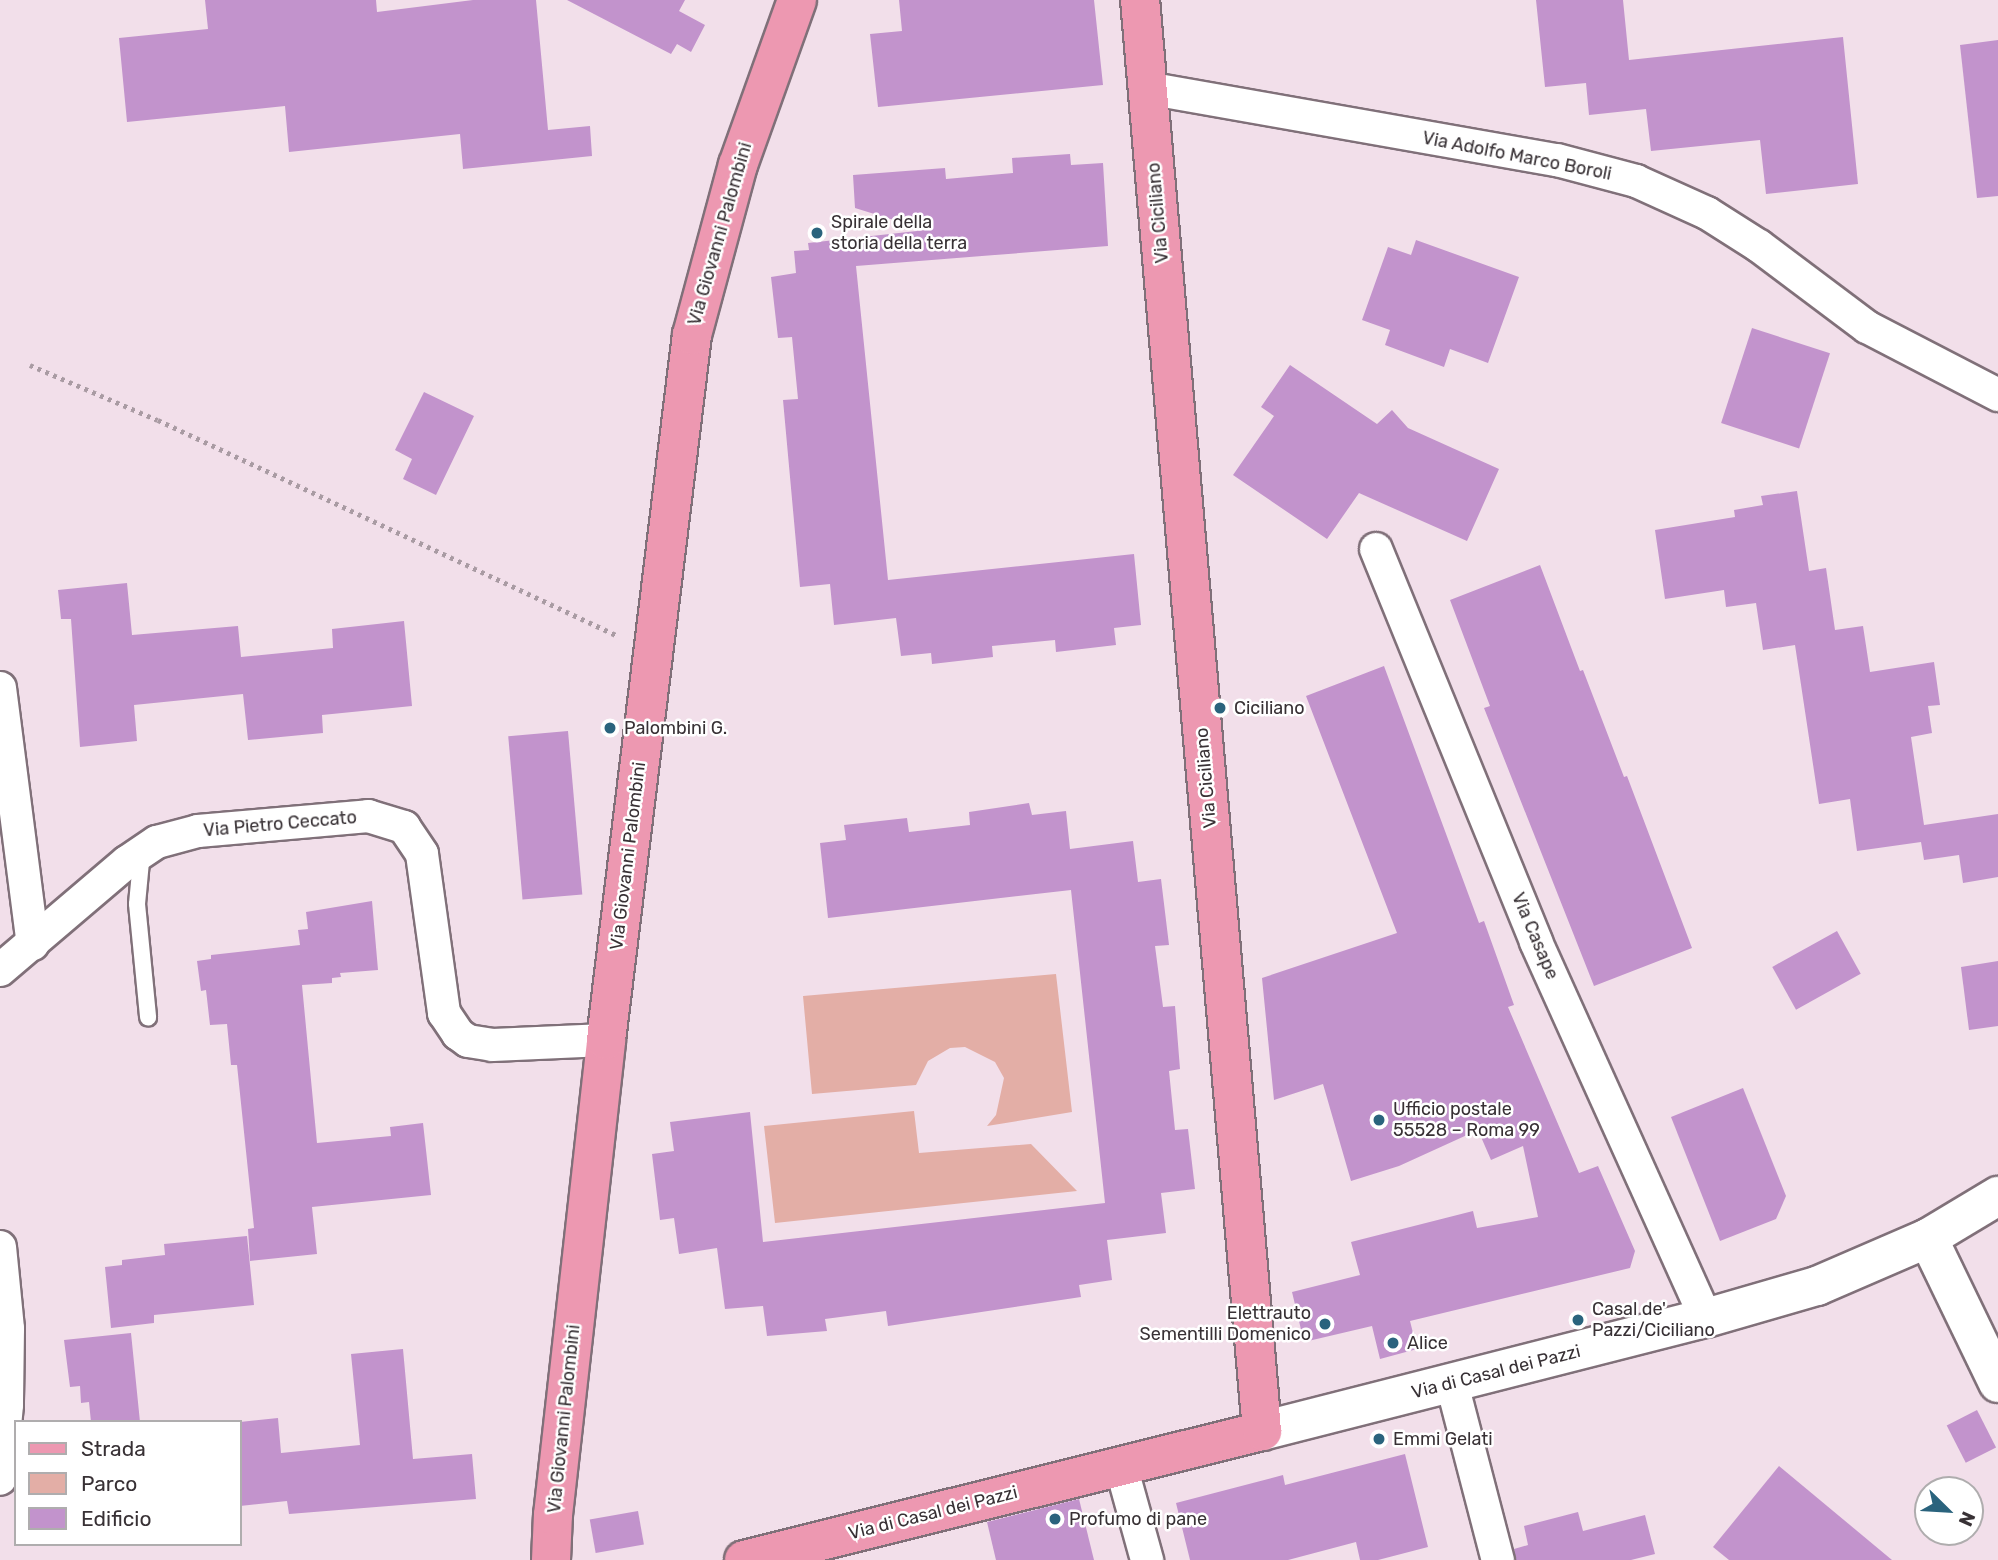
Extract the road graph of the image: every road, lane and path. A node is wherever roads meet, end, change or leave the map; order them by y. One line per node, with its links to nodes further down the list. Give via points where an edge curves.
1 (797, 0): 13 (main road, Via Giovanni Palombini, via 738,166 692,335)
2 (1140, 0): 3 (main road, Via Ciciliano)
3 (1147, 88): 5 (street, Via Adolfo Marco Boroli, via 1557,160 1636,181 1707,213 1867,327); 20 (main road, Via Ciciliano)
4 (30, 365): 7 (path, via 158,420)
5 (1998, 395)
6 (1376, 549): 17 (street, Via Casape, via 1536,942)
7 (619, 636)
8 (0, 688): 10 (street)
9 (142, 851): 10 (street, Via Pietro Ceccato); 12 (lane, via 138,904); 13 (street, Via Pietro Ceccato, via 198,831 357,816 394,822 411,835 422,854 444,1013 458,1034 468,1041 492,1045)
10 (33, 944): 11 (street, Via Pietro Ceccato)
11 (0, 970)
12 (148, 1017)
13 (606, 1040): 23 (main road, Via Giovanni Palombini)
14 (1998, 1196): 15 (street, Via di Casal dei Pazzi)
15 (1928, 1238): 17 (street, Via di Casal dei Pazzi, via 1817,1286); 18 (street)
16 (0, 1247): 22 (street, via 8,1329)
17 (1706, 1318): 19 (street, Via di Casal dei Pazzi)
18 (1998, 1383)
19 (1452, 1384): 20 (street, Via di Casal dei Pazzi); 26 (street)
20 (1262, 1431): 21 (main road, Via di Casal dei Pazzi)
21 (1121, 1466): 24 (main road, Via di Casal dei Pazzi); 25 (street)
22 (0, 1479)
23 (551, 1560)
24 (744, 1560)
25 (1147, 1560)
26 (1498, 1560)

